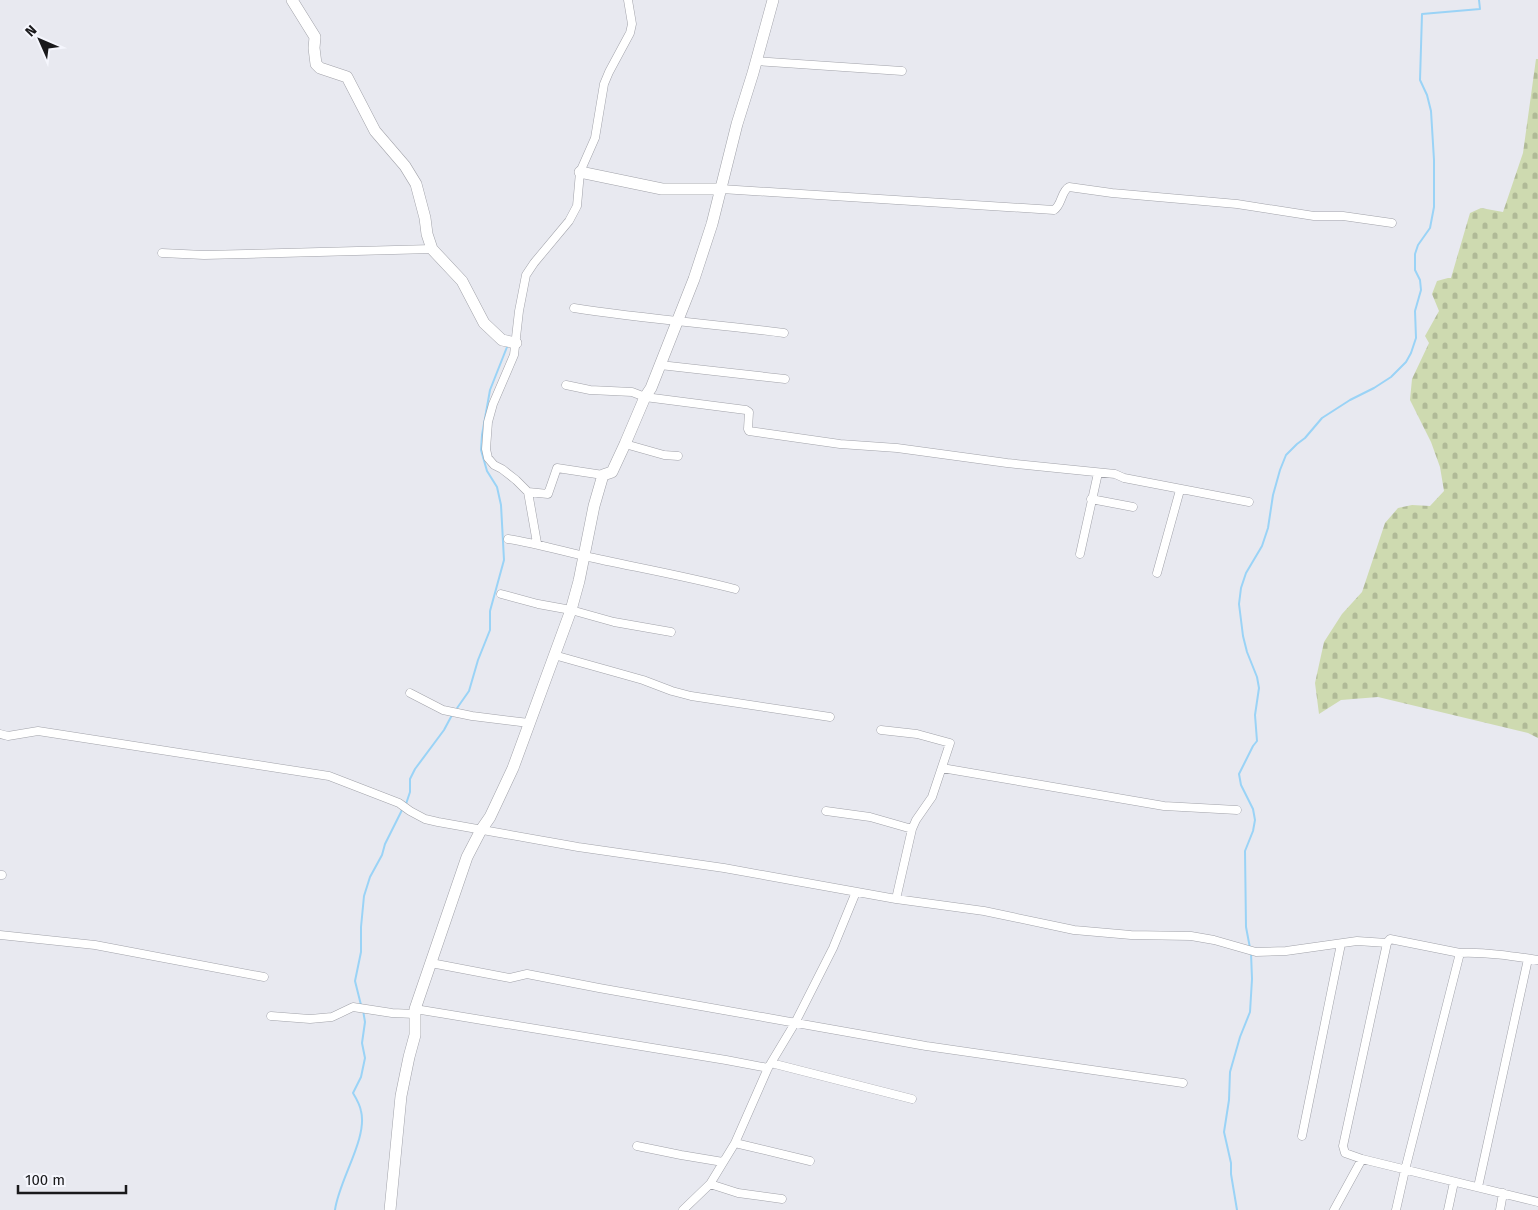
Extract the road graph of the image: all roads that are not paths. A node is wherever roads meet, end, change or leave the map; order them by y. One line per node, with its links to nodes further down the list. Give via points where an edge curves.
1 (292, 0): 9 (street, via 315,37 316,64 347,77 375,131 416,184)
2 (628, 0): 6 (street, via 630,32 608,72 595,138)
3 (773, 0): 4 (street)
4 (756, 61): 5 (street); 7 (street)
5 (902, 71)
6 (580, 172): 7 (street, via 662,189); 14 (street, via 575,212 526,274 518,311)
7 (722, 189): 8 (street, via 1054,210 1069,187); 12 (street, via 694,279)
8 (1392, 223)
9 (432, 248): 10 (street, via 231,255); 14 (street, via 462,280 484,323 502,340)
10 (162, 252)
11 (574, 308): 12 (street)
12 (676, 322): 13 (street); 15 (street)
13 (784, 333)
14 (516, 343): 24 (street, via 493,404 486,449 494,465)
15 (660, 365): 16 (street); 18 (street)
16 (785, 379)
17 (566, 385): 18 (street, via 632,392)
18 (646, 397): 19 (street); 21 (street, via 746,410 749,431)
19 (625, 444): 20 (street); 22 (street, via 612,472)
20 (678, 456)
21 (1098, 473): 23 (street); 25 (street)
22 (603, 475): 24 (street, via 557,468 548,494); 31 (street)
23 (1180, 490): 26 (street); 32 (street)
24 (528, 492): 29 (street)
25 (1092, 499): 27 (street); 30 (street)
26 (1249, 502)
27 (1133, 507)
28 (508, 539): 29 (street)
29 (537, 543): 31 (street)
30 (1080, 554)
31 (583, 556): 33 (street, via 687,576); 35 (street)
32 (1157, 573)
33 (735, 589)
34 (500, 594): 35 (street)
35 (570, 610): 36 (street); 37 (street)
36 (671, 632)
37 (554, 655): 39 (street, via 691,696); 40 (street)
38 (410, 693): 40 (street, via 443,710)
39 (830, 717)
40 (529, 723): 47 (street, via 500,798)
41 (881, 730): 43 (street, via 949,742)
42 (0, 734): 47 (street, via 8,736 38,731 328,776 399,802 426,818)
43 (942, 768): 44 (street, via 1164,806); 46 (street, via 932,797)
44 (1237, 810)
45 (826, 811): 46 (street, via 870,817)
46 (912, 829): 49 (street)
47 (481, 830): 48 (street); 56 (street, via 467,857)
48 (856, 892): 49 (street); 60 (street, via 833,948)
49 (896, 899): 52 (street, via 984,911 1074,930 1192,936 1256,952)
50 (0, 935): 57 (street, via 95,945)
51 (1387, 942): 52 (street); 53 (street, via 1390,939); 67 (street, via 1343,1146 1345,1153)
52 (1341, 944): 64 (street)
53 (1460, 953): 54 (street); 70 (street)
54 (1528, 959): 55 (street); 73 (street)
55 (1538, 960)
56 (431, 963): 58 (street); 60 (street, via 510,978 528,974)
57 (264, 977)
58 (415, 1011): 59 (street, via 392,1013 353,1007 332,1016 310,1019); 61 (street); 77 (street, via 415,1035 400,1103)
59 (271, 1016)
60 (795, 1023): 61 (street); 62 (street)
61 (769, 1066): 63 (street); 65 (street)
62 (1183, 1084)
63 (912, 1099)
64 (1302, 1136)
65 (735, 1143): 68 (street); 69 (street)
66 (637, 1146): 69 (street)
67 (1362, 1159): 70 (street); 79 (street)
68 (810, 1161)
69 (723, 1162): 72 (street)
70 (1405, 1170): 71 (street); 80 (street)
71 (1454, 1182): 73 (street); 81 (street)
72 (710, 1184): 75 (street, via 738,1193); 78 (street)
73 (1478, 1187): 74 (street)
74 (1503, 1193): 76 (street); 82 (street)
75 (782, 1199)
76 (1538, 1202)
77 (390, 1210)
78 (683, 1210)
79 (1334, 1210)
80 (1396, 1210)
81 (1448, 1210)
82 (1500, 1210)

